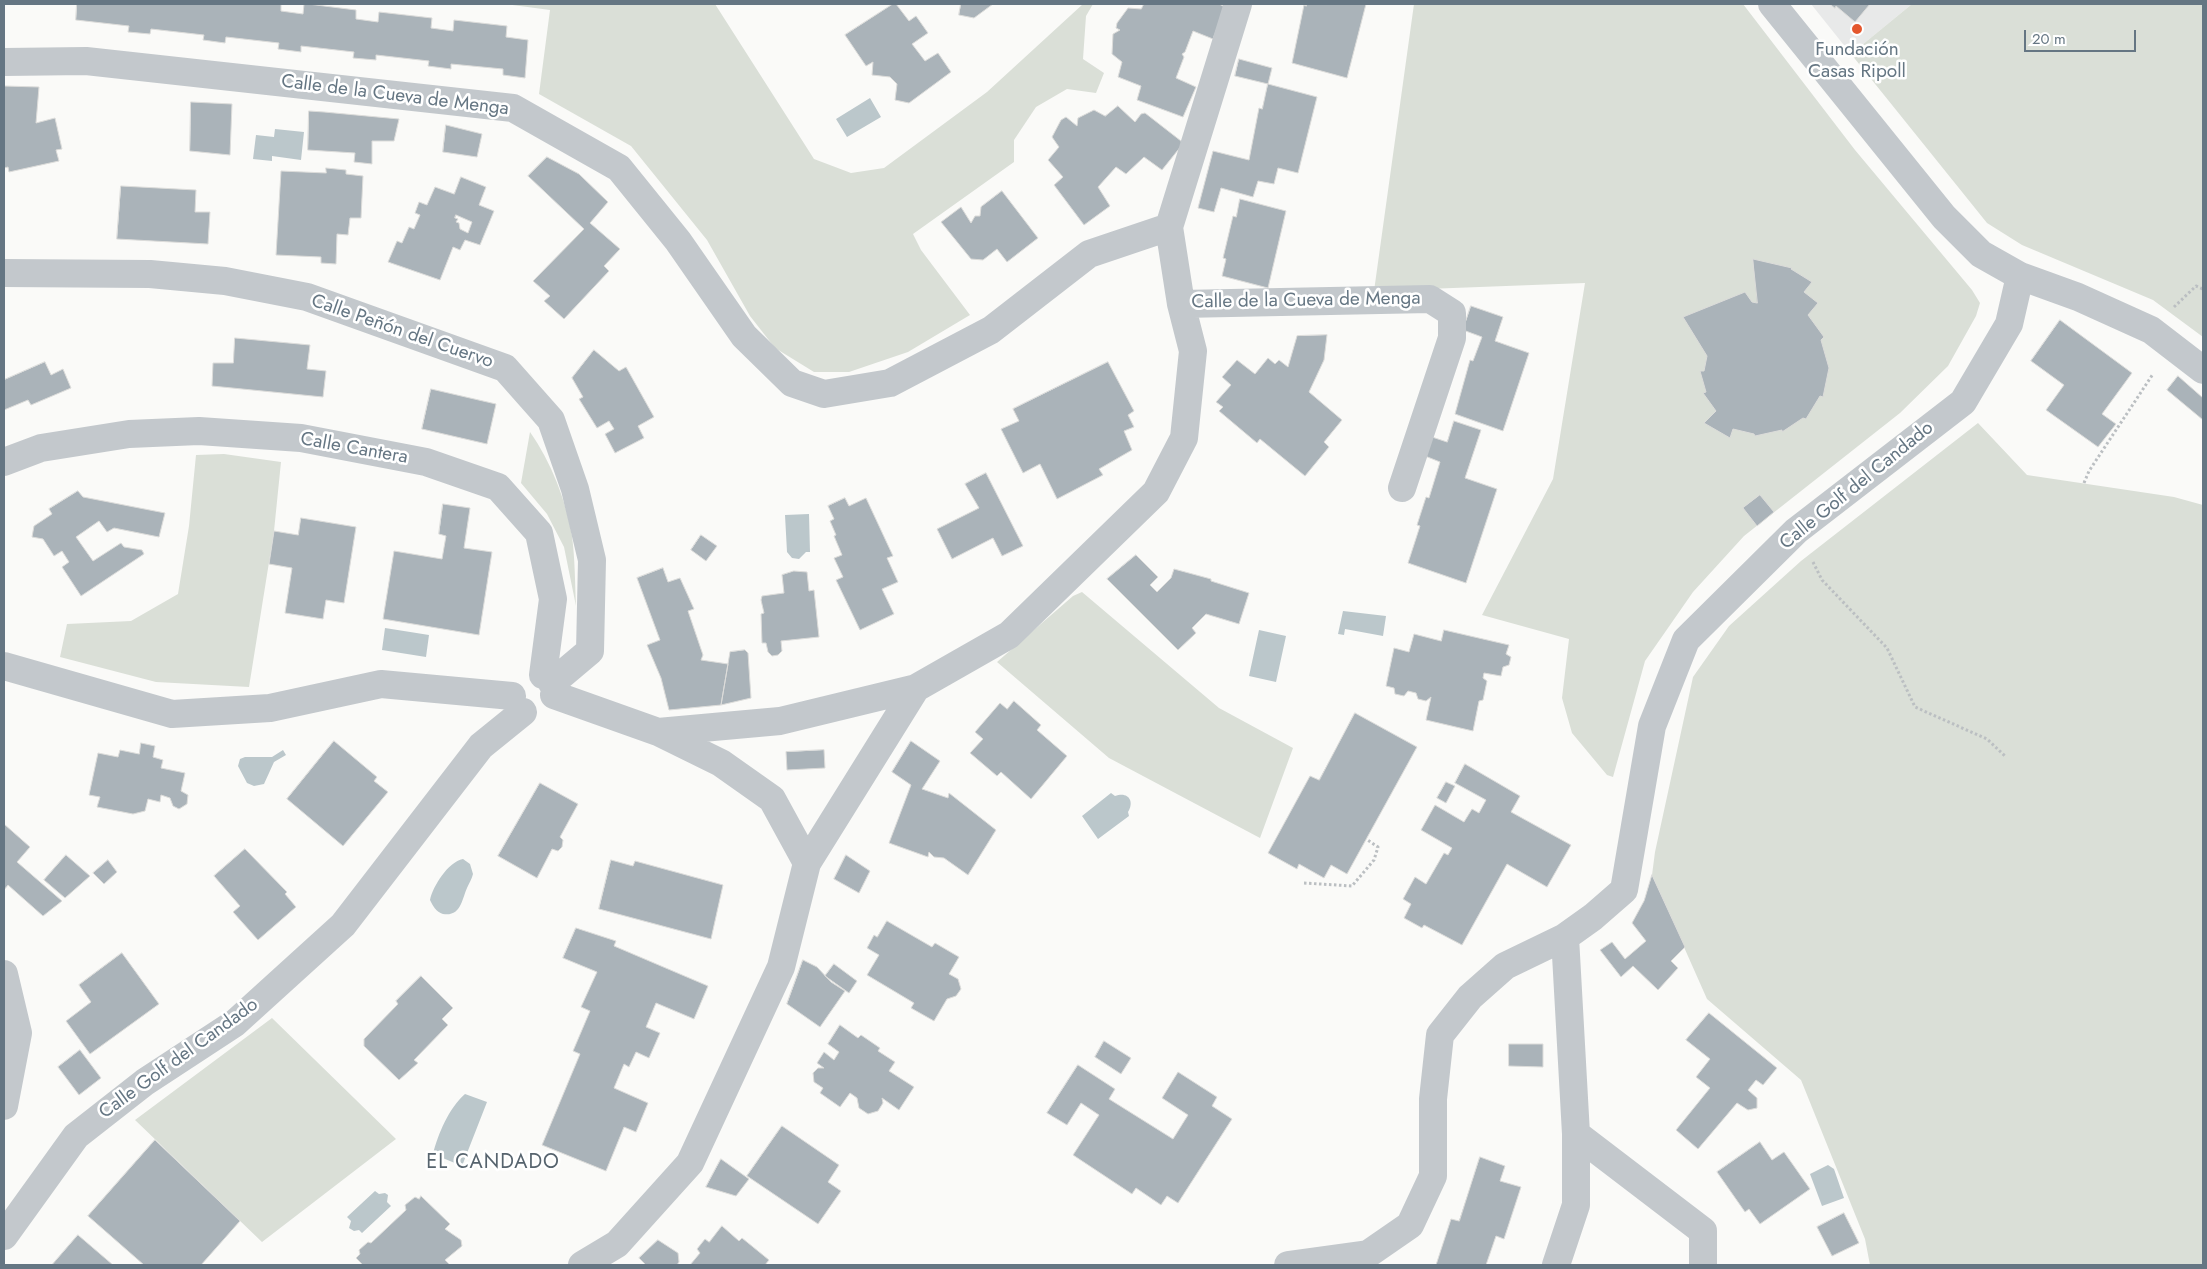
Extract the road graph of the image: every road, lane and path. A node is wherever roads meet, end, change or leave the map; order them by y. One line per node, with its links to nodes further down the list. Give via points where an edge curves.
1 (1238, 4): 4 (street)
2 (1772, 4): 6 (street, via 1944,217 1981,254)
3 (4, 62): 4 (street, Calle de la Cueva de Menga, via 86,61 513,108 618,168 678,241 744,336 792,383 824,394 890,383 991,330 1089,254)
4 (1169, 227): 8 (street)
5 (4, 273): 17 (street, Calle Peñón del Cuervo, via 150,274 225,281 307,297 505,368 551,420 575,488 592,560 590,651)
6 (2020, 276): 11 (street, via 2078,297 2151,330); 15 (street, Calle Golf del Candado, via 2009,324 1963,402)
7 (2203, 289): 9 (path, via 2196,286)
8 (1181, 304): 14 (street, Calle de la Cueva de Menga, via 1430,299 1452,313 1452,338); 18 (street, via 1193,351 1184,438 1156,492 1009,635)
9 (2170, 311)
10 (2157, 368): 13 (path)
11 (2203, 370)
12 (4, 462): 17 (street, Calle Cantera, via 41,448 129,434 199,431 311,440 426,462 498,487 539,533 553,599)
13 (2084, 483)
14 (1402, 488)
15 (1796, 531): 21 (path, via 1822,580 1887,648 1915,707 1987,739); 25 (street, Calle Golf del Candado, via 1686,640 1641,722 1624,890)
16 (4, 666): 19 (street, via 172,714 270,708 381,684)
17 (550, 684): 19 (street, via 550,706 543,713 533,715); 19 (street, via 531,673 521,676 514,685); 20 (street)
18 (916, 688): 20 (street, via 780,721); 23 (street)
19 (518, 704): 29 (street, Calle Golf del Candado, via 481,746 343,925 235,1023 145,1082 76,1136)
20 (658, 732): 23 (street, via 720,764 772,799)
21 (2006, 757)
22 (1366, 839): 24 (path, via 1378,846 1374,860 1352,886)
23 (807, 862): 30 (street, via 781,966 690,1163 617,1244)
24 (1304, 883)
25 (1565, 936): 28 (street); 31 (street, Calle Golf del Candado, via 1505,966 1470,997 1440,1035 1433,1099 1433,1176 1410,1225 1368,1254)
26 (4, 974): 27 (street, via 18,1033)
27 (4, 1106)
28 (1576, 1134): 32 (street, via 1576,1206); 33 (street, via 1703,1231)
29 (4, 1236)
30 (582, 1265)
31 (1288, 1265)
32 (1556, 1265)
33 (1703, 1265)

